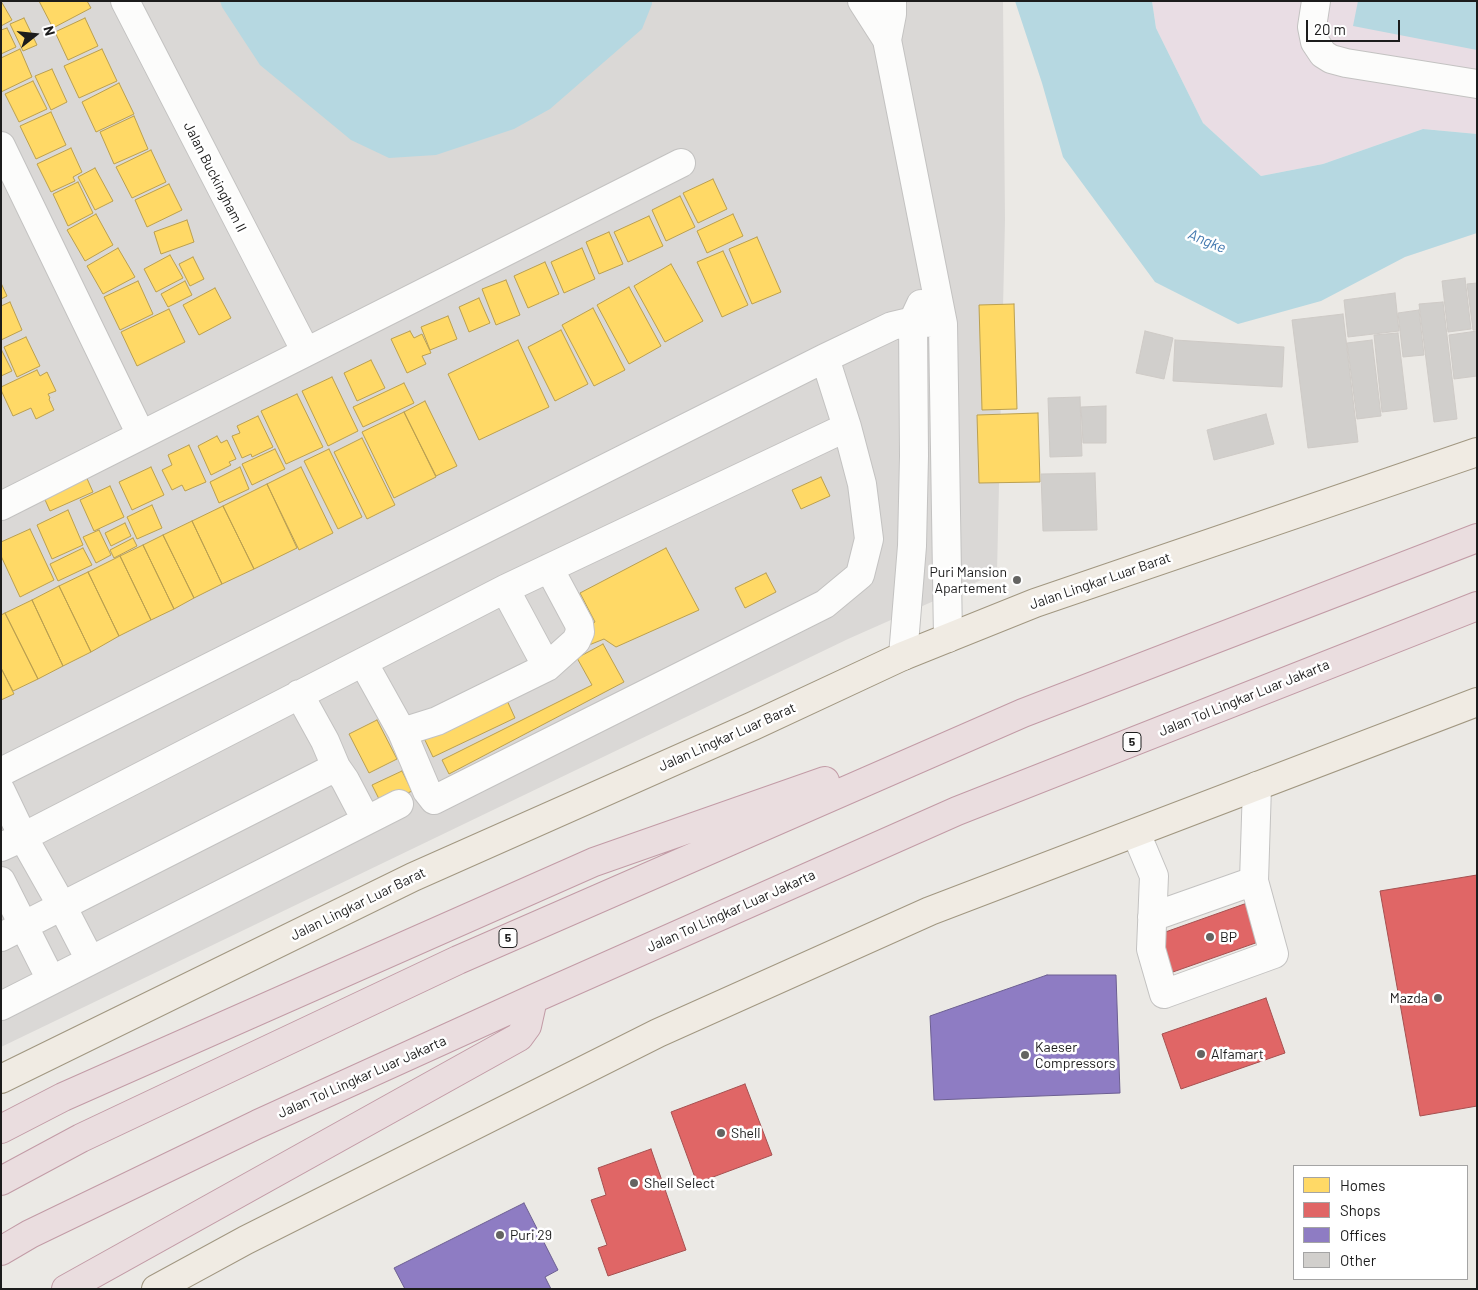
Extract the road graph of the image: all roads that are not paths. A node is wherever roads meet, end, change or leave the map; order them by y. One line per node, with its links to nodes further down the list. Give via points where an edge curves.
1 (125, 1): 12 (street, Jalan Buckingham II)
2 (862, 1): 5 (street)
3 (892, 1): 5 (street)
4 (1316, 1): 6 (street, via 1312,27 1315,42 1331,59)
5 (887, 40): 9 (street)
6 (1477, 84)
7 (1, 146): 15 (street)
8 (681, 163): 12 (street)
9 (934, 278): 10 (street); 11 (street)
10 (913, 321): 11 (street); 13 (street, via 892,326); 23 (street, via 912,546)
11 (943, 324): 22 (street)
12 (306, 352): 15 (street)
13 (825, 358): 14 (street); 31 (street)
14 (847, 427): 19 (street); 29 (street, via 862,484 869,539 860,575 825,604 434,800 427,791)
15 (141, 435): 17 (street)
16 (1477, 452): 22 (main road, Jalan Lingkar Luar Barat, via 1035,603)
17 (1, 506)
18 (1477, 538): 28 (highway, 5)
19 (549, 568): 20 (street); 25 (street, via 580,624 580,632 576,641)
20 (505, 589): 24 (street); 25 (street)
21 (1477, 606): 45 (highway, Jalan Tol Lingkar Luar Jakarta / 5, via 957,811)
22 (948, 638): 23 (main road, Jalan Lingkar Luar Barat)
23 (903, 656): 47 (main road, Jalan Lingkar Luar Barat, via 414,877)
24 (363, 662): 26 (street); 29 (street)
25 (547, 667): 29 (street, via 437,721)
26 (299, 694): 30 (street); 37 (street)
27 (1477, 702): 32 (main road)
28 (1023, 713): 48 (highway, via 594,862 63,1097); 49 (highway, 5, via 458,960 90,1134)
29 (402, 732)
30 (336, 768): 35 (street); 40 (street)
31 (1, 772)
32 (1257, 786): 36 (main road); 39 (street)
33 (1, 791): 37 (street)
34 (399, 804): 35 (street)
35 (366, 820): 43 (street)
36 (1136, 833): 41 (street, via 1154,876); 52 (main road, via 930,911 658,1033 255,1235)
37 (12, 842): 40 (street)
38 (1, 881): 42 (street)
39 (1254, 881): 41 (street); 41 (street, via 1274,954 1164,994 1150,949)
40 (62, 906): 42 (street); 43 (street)
41 (1152, 917)
42 (12, 931): 44 (street)
43 (90, 960): 44 (street)
44 (51, 980): 46 (street)
45 (534, 999): 50 (highway, Jalan Tol Lingkar Luar Jakarta / 5, via 258,1124); 51 (highway, via 519,1037)
46 (1, 1006)
47 (1, 1079)
48 (1, 1129)
49 (1, 1181)
50 (1, 1251)
51 (66, 1289)
52 (156, 1289)

